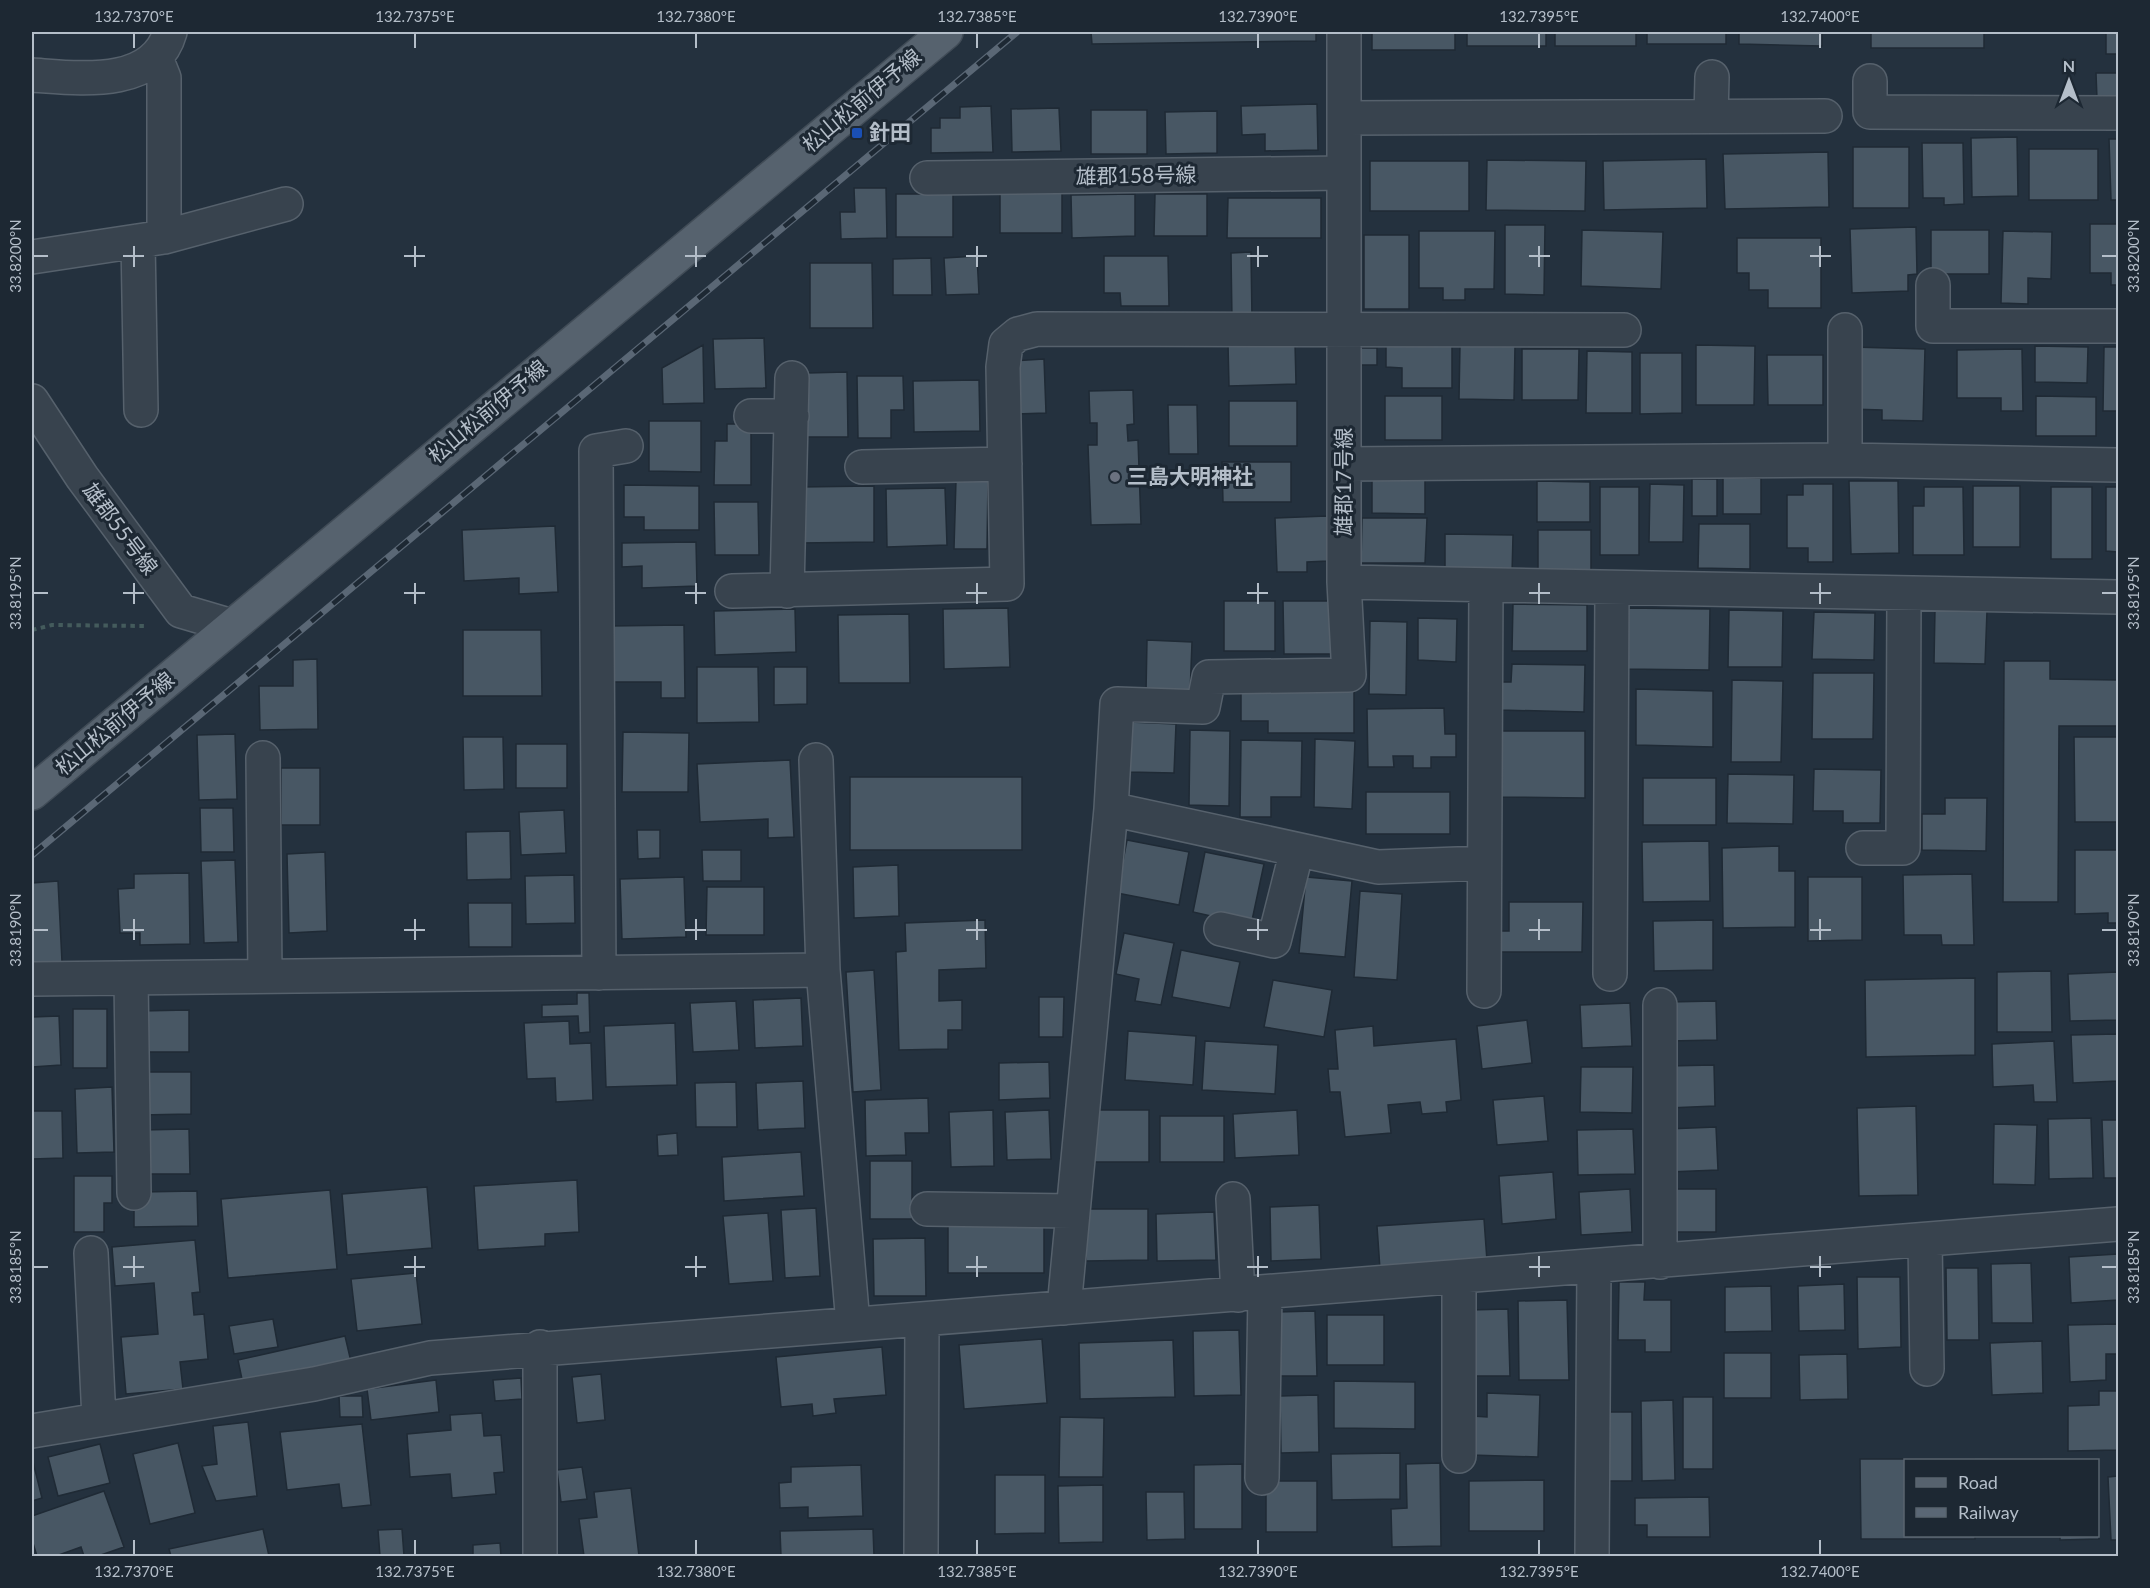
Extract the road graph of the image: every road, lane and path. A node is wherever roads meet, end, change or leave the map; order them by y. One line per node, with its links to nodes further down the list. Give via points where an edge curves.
1 (946, 32): 40 (main road, 松山松前伊予線)
2 (1344, 32): 10 (street, 雄郡17号線)
3 (163, 45): 4 (street, via 140,69 111,76); 14 (street, via 164,78)
4 (32, 75)
5 (1712, 76): 8 (street)
6 (1870, 81): 7 (street, via 1870,112)
7 (2118, 113)
8 (1711, 116): 9 (street); 10 (street)
9 (1825, 116)
10 (1344, 118): 11 (street, 雄郡17号線)
11 (1344, 173): 12 (street, 雄郡158号線); 18 (street, 雄郡17号線)
12 (927, 178)
13 (286, 204): 14 (street)
14 (151, 239): 15 (street); 23 (street)
15 (32, 257)
16 (1933, 285): 17 (street, via 1933,326)
17 (2118, 326)
18 (1344, 329): 19 (street); 28 (street, 雄郡17号線); 29 (street, via 1037,329 1018,334 1006,344 1003,367)
19 (1624, 330)
20 (1845, 330): 27 (street)
21 (792, 378): 25 (street)
22 (32, 401): 40 (street, 雄郡55号線, via 82,477 181,611)
23 (141, 410)
24 (752, 416): 25 (street)
25 (792, 416): 36 (street)
26 (626, 446): 51 (street, via 596,451)
27 (1845, 460): 28 (street); 30 (street)
28 (1344, 464): 32 (street, 雄郡17号線)
29 (1005, 465): 31 (street); 36 (street, via 1007,584)
30 (2118, 465)
31 (862, 467)
32 (1344, 582): 33 (street); 45 (street, 雄郡17号線, via 1349,675 1209,677 1203,707 1117,704)
33 (1486, 585): 34 (street); 48 (street)
34 (1612, 588): 37 (street); 52 (street)
35 (732, 591): 36 (street)
36 (788, 591)
37 (1904, 593): 38 (street); 46 (street, via 1903,848)
38 (2118, 597)
39 (148, 626): 41 (path, via 52,626)
40 (232, 626): 44 (main road, 松山松前伊予線)
41 (32, 630)
42 (264, 758): 53 (street)
43 (816, 760): 50 (street)
44 (32, 793)
45 (1111, 809): 47 (street); 61 (street)
46 (1863, 848)
47 (1297, 850): 48 (street, via 1378,867); 49 (street, via 1274,941)
48 (1485, 862): 56 (street)
49 (1221, 929)
50 (823, 970): 51 (street); 71 (street)
51 (599, 973): 53 (street)
52 (1610, 974)
53 (265, 976): 54 (street)
54 (131, 978): 55 (street); 58 (street)
55 (32, 979)
56 (1484, 991)
57 (1660, 1005): 65 (street)
58 (134, 1192)
59 (1233, 1199): 68 (street)
60 (927, 1209): 61 (street)
61 (1073, 1211): 69 (street)
62 (2118, 1224): 63 (street)
63 (1925, 1240): 65 (street); 73 (street)
64 (91, 1253): 74 (street)
65 (1660, 1262): 66 (street)
66 (1594, 1267): 67 (street); 80 (street)
67 (1459, 1277): 68 (street); 76 (street)
68 (1251, 1294): 69 (street); 77 (street)
69 (1064, 1308): 70 (street)
70 (922, 1319): 71 (street); 79 (street)
71 (853, 1324): 72 (street)
72 (540, 1347): 74 (street, via 430,1358 314,1384); 78 (street)
73 (1928, 1369)
74 (99, 1419): 75 (street)
75 (32, 1431)
76 (1459, 1456)
77 (1262, 1478)
78 (540, 1557)
79 (921, 1557)
80 (1592, 1557)

